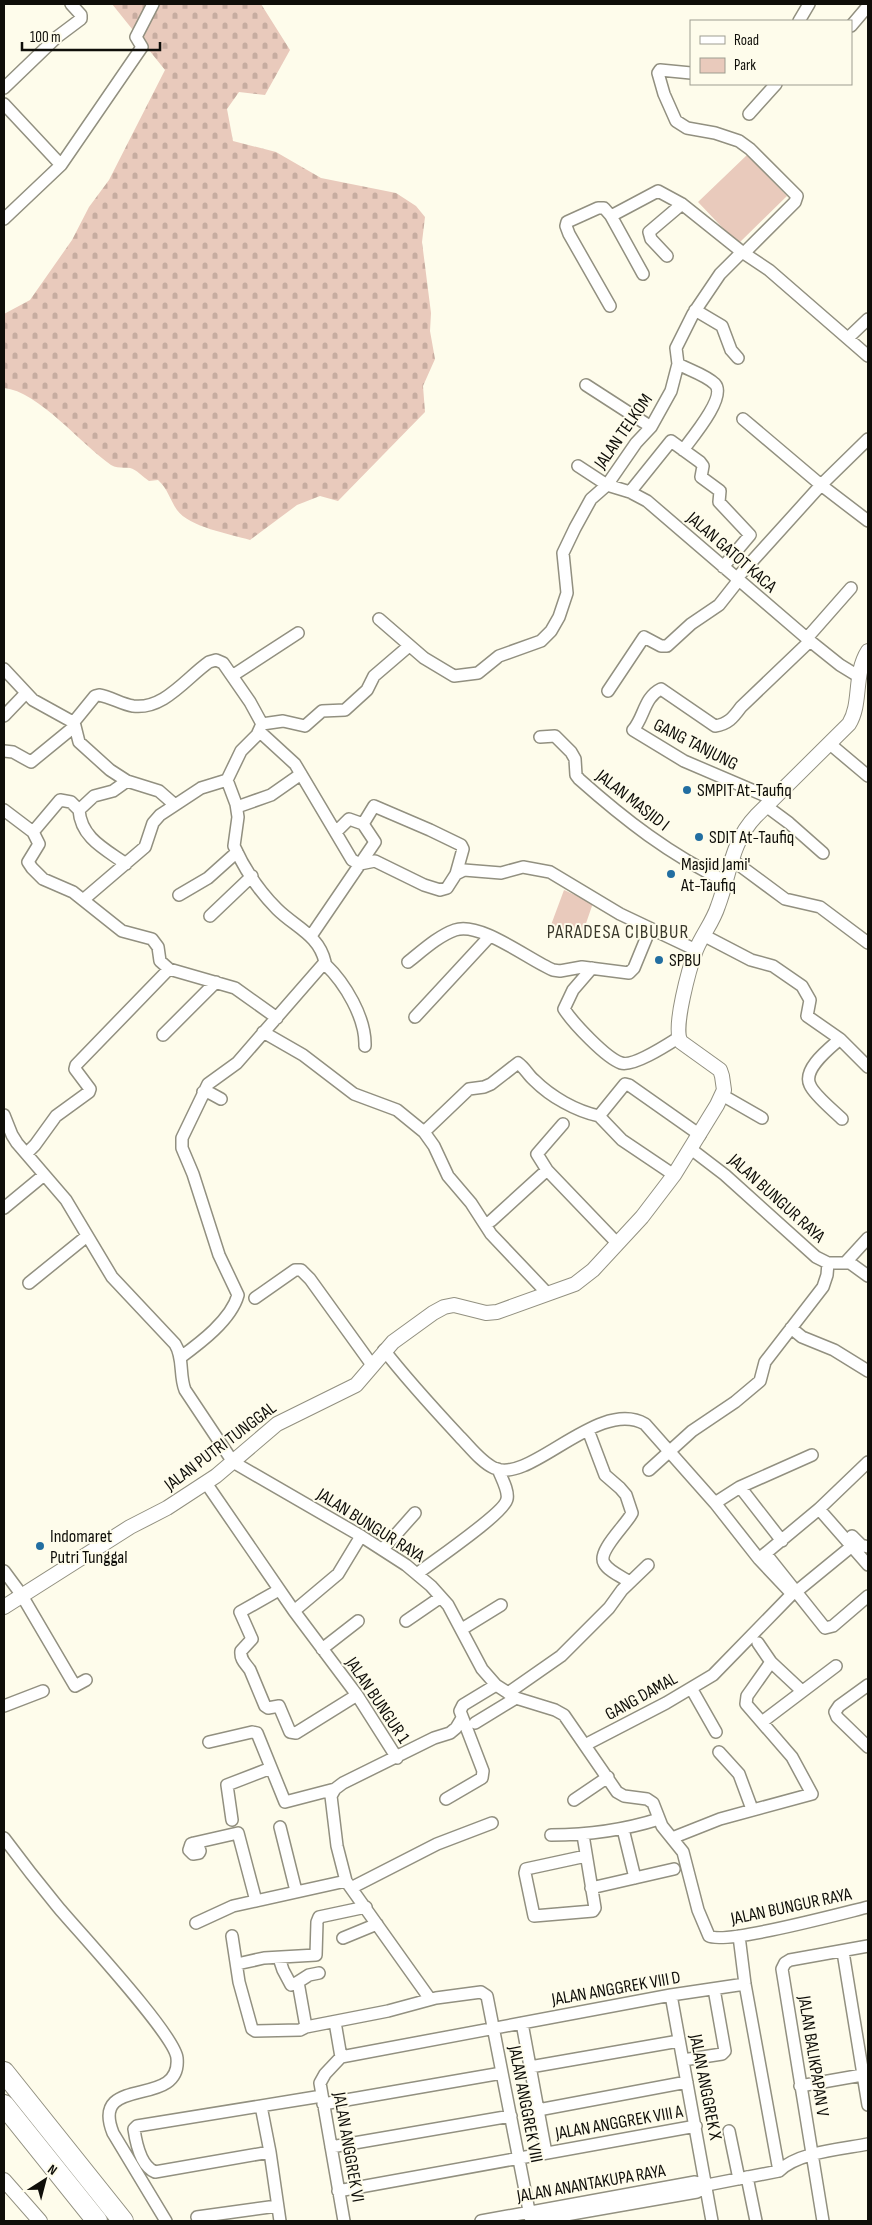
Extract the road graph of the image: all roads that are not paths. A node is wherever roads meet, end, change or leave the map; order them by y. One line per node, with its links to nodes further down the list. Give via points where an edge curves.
1 (71, 4): 9 (street, via 81,19 57,37)
2 (153, 4): 12 (street, via 136,37 142,47)
3 (809, 4): 5 (street)
4 (868, 6): 6 (street)
5 (800, 20)
6 (852, 25)
7 (690, 72): 16 (street, JALAN TELKOM, via 666,69 658,73 676,121 687,128 739,141 797,196 795,202)
8 (775, 85): 11 (street)
9 (4, 88)
10 (4, 104): 12 (street)
11 (749, 114)
12 (61, 165): 15 (street)
13 (682, 204): 14 (street, via 656,191); 16 (street); 17 (street, via 649,232 651,239)
14 (611, 216): 18 (street); 19 (street, via 606,209 600,208 569,220 566,226)
15 (4, 219)
16 (744, 253): 20 (street, JALAN TELKOM, via 720,274); 22 (street, via 769,270)
17 (668, 256)
18 (643, 274)
19 (610, 306)
20 (695, 310): 24 (street, via 722,326 731,350); 25 (street, JALAN TELKOM, via 676,348)
21 (868, 319): 22 (street)
22 (848, 338): 23 (street)
23 (868, 356)
24 (738, 358)
25 (678, 364): 28 (street, JALAN TELKOM, via 671,390); 30 (street, via 714,383 718,392 716,404)
26 (586, 385): 28 (street)
27 (743, 419): 32 (street)
28 (651, 427): 33 (street, JALAN TELKOM)
29 (868, 439): 32 (street)
30 (683, 450): 34 (street, via 671,441); 36 (street, via 700,462 703,466 701,477 720,491 719,502 750,535)
31 (578, 466): 33 (street, JALAN GATOT KACA)
32 (821, 484): 35 (street); 37 (street)
33 (607, 485): 34 (street, JALAN GATOT KACA); 42 (street, JALAN TELKOM, via 591,499 562,553 567,594 560,617 541,641 499,656 478,673 454,676)
34 (630, 492): 36 (street, JALAN GATOT KACA, via 647,501)
35 (868, 521)
36 (723, 567): 37 (street, JALAN GATOT KACA)
37 (737, 580): 41 (street, JALAN GATOT KACA); 47 (street, via 719,605 691,624 668,646 644,637)
38 (851, 588): 41 (street)
39 (379, 619): 42 (street)
40 (298, 633): 45 (street)
41 (808, 639): 46 (street, JALAN GATOT KACA); 59 (street, GANG TANJUNG, via 732,720 715,726 661,689 642,710 639,723 633,730 684,761)
42 (409, 646): 51 (street, via 374,676 366,690 344,710 322,711 305,726 283,721)
43 (868, 651): 46 (street)
44 (4, 668): 48 (street)
45 (232, 676): 50 (street, via 216,660 204,665 156,704 133,706 95,696); 51 (street, via 254,707)
46 (858, 676): 53 (street, via 852,718)
47 (608, 691)
48 (26, 693): 49 (street); 50 (street)
49 (4, 716)
50 (74, 725): 54 (street, via 31,762); 58 (street, via 82,745)
51 (261, 728): 55 (street); 57 (street)
52 (540, 737): 74 (street, JALAN MASJID I, via 551,735 558,738 574,756 579,779 632,823 684,860)
53 (830, 744): 56 (street); 59 (street)
54 (4, 751)
55 (301, 774): 61 (street, via 271,795); 66 (street)
56 (868, 776)
57 (226, 780): 60 (street, via 201,788); 61 (street)
58 (127, 781): 60 (street, via 159,791); 63 (street, via 113,791 94,796)
59 (769, 802): 68 (street, GANG TANJUNG); 69 (street, via 743,830)
60 (175, 805): 70 (street, via 156,818 145,847)
61 (237, 807): 67 (street, via 233,842)
62 (4, 810): 65 (street)
63 (79, 810): 65 (street, via 71,802 60,800); 70 (street, via 85,832)
64 (363, 824): 66 (street, via 349,819); 71 (street, via 375,842); 72 (street, via 374,806 455,842 463,849)
65 (32, 832): 76 (street, via 39,844 29,859 32,868 43,879)
66 (336, 832): 71 (street, via 352,860)
67 (237, 852): 73 (street); 75 (street, via 208,878)
68 (823, 853)
69 (731, 859): 74 (street); 82 (street, via 784,899 820,907)
70 (126, 864): 76 (street)
71 (360, 864): 72 (street, via 375,862 440,890 447,888); 80 (street)
72 (456, 874): 78 (street, via 464,870 501,873 523,867 544,871)
73 (252, 876): 77 (street); 80 (street, via 276,908)
74 (725, 881): 79 (street, via 718,906)
75 (179, 894)
76 (83, 900): 87 (street, via 122,931 152,939 158,947 160,961)
77 (210, 916)
78 (650, 929): 83 (street); 86 (street, via 632,971)
79 (703, 935): 83 (street); 94 (street, via 751,960 772,966 802,986 810,1000 807,1016)
80 (311, 936): 85 (street, via 320,947)
81 (490, 936): 84 (street, via 470,928 457,929); 86 (street, via 553,970); 89 (street)
82 (868, 943)
83 (696, 950): 93 (street, via 677,1025)
84 (408, 962)
85 (325, 964): 90 (street); 95 (street, via 351,1000 363,1026)
86 (592, 968): 93 (street, via 573,990 564,1009 599,1048 621,1063 661,1049)
87 (169, 969): 88 (street); 108 (street, via 75,1067 89,1092 56,1116)
88 (216, 982): 90 (street, via 238,989); 92 (street)
89 (415, 1017)
90 (277, 1018): 91 (street)
91 (263, 1032): 97 (street, via 237,1063 217,1076); 105 (street, via 303,1055 354,1094 397,1110)
92 (163, 1035)
93 (678, 1038): 98 (street, via 720,1070 724,1084)
94 (840, 1039): 96 (street); 103 (street, via 815,1062 809,1084)
95 (365, 1046)
96 (868, 1067)
97 (203, 1092): 99 (street); 125 (street, via 182,1138 182,1148 194,1174 218,1255 238,1296 208,1336)
98 (722, 1095): 102 (street); 106 (street, JALAN PUTRI TUNGGAL)
99 (221, 1099)
100 (4, 1115): 108 (street, via 12,1135)
101 (599, 1116): 105 (street, via 586,1114 564,1102 534,1081 518,1063 491,1084 469,1089); 106 (street, via 625,1084); 111 (street, via 622,1140)
102 (762, 1118)
103 (842, 1119)
104 (563, 1124): 109 (street, via 537,1154)
105 (424, 1132): 121 (street, via 453,1183 491,1234)
106 (700, 1135): 107 (street, JALAN PUTRI TUNGGAL)
107 (691, 1149): 111 (street, JALAN PUTRI TUNGGAL); 118 (street, JALAN BUNGUR RAYA, via 738,1186 808,1250)
108 (27, 1153): 110 (street)
109 (547, 1170): 113 (street); 116 (street)
110 (44, 1175): 112 (street); 114 (street, via 66,1200)
111 (674, 1175): 116 (street, JALAN PUTRI TUNGGAL)
112 (4, 1208)
113 (491, 1221)
114 (87, 1236): 120 (street); 125 (street, via 109,1272 176,1344)
115 (868, 1238): 117 (street)
116 (617, 1243): 121 (street, JALAN PUTRI TUNGGAL, via 586,1276 575,1284)
117 (846, 1262): 118 (street, JALAN BUNGUR RAYA); 119 (street)
118 (828, 1263): 123 (street, via 823,1287)
119 (868, 1276)
120 (29, 1283)
121 (548, 1294): 124 (street, JALAN PUTRI TUNGGAL, via 497,1312 486,1313 462,1306 444,1307)
122 (255, 1298): 126 (street, via 295,1270 302,1270)
123 (791, 1328): 127 (street); 129 (street, via 765,1362 760,1380)
124 (384, 1350): 126 (street, JALAN PUTRI TUNGGAL); 133 (street, via 408,1382 469,1446)
125 (181, 1357): 131 (street, via 185,1390)
126 (372, 1365): 131 (street, JALAN PUTRI TUNGGAL, via 356,1385 277,1424)
127 (868, 1371)
128 (588, 1430): 129 (street, via 610,1420 631,1418 645,1424); 133 (street, via 535,1459 513,1468); 150 (street, via 605,1476 626,1495 632,1512 602,1558 605,1565)
129 (670, 1451): 134 (street); 137 (street)
130 (812, 1455): 136 (street)
131 (233, 1462): 135 (street, JALAN PUTRI TUNGGAL); 140 (street, JALAN BUNGUR RAYA)
132 (868, 1462): 138 (street)
133 (498, 1469): 149 (street, via 507,1495 504,1506)
134 (649, 1470)
135 (206, 1483): 151 (street, JALAN BUNGUR 1); 153 (street, JALAN PUTRI TUNGGAL)
136 (740, 1487): 137 (street); 141 (street)
137 (715, 1503): 145 (street)
138 (821, 1508): 141 (street); 142 (street); 143 (street, via 858,1542)
139 (415, 1513): 144 (street)
140 (361, 1536): 144 (street, JALAN BUNGUR RAYA); 158 (street, via 338,1574)
141 (782, 1540): 145 (street)
142 (852, 1546): 147 (street); 152 (street)
143 (868, 1547)
144 (384, 1549): 149 (street, JALAN BUNGUR RAYA)
145 (762, 1556): 152 (street); 169 (street, GANG DAMAL, via 792,1594 713,1675)
146 (648, 1565): 150 (street)
147 (868, 1565)
148 (4, 1571): 153 (street)
149 (417, 1574): 155 (street, JALAN BUNGUR RAYA)
150 (630, 1582): 173 (street, via 561,1656)
151 (279, 1590): 158 (street, JALAN BUNGUR 1); 172 (street, via 240,1612 252,1639 241,1651 241,1656 265,1706 279,1706 290,1732 296,1733)
152 (798, 1591): 154 (street, via 823,1627 828,1629)
153 (21, 1594): 157 (street, JALAN PUTRI TUNGGAL); 166 (street, via 75,1686)
154 (868, 1596)
155 (441, 1597): 159 (street); 161 (street, JALAN BUNGUR RAYA)
156 (501, 1605): 161 (street)
157 (4, 1607)
158 (294, 1611): 163 (street, JALAN BUNGUR 1)
159 (406, 1621)
160 (358, 1623): 163 (street)
161 (462, 1629): 167 (street, JALAN BUNGUR RAYA, via 482,1669)
162 (758, 1643): 164 (street)
163 (324, 1651): 172 (street, JALAN BUNGUR 1)
164 (771, 1662): 171 (street); 176 (street, via 745,1701)
165 (836, 1666): 171 (street)
166 (86, 1680)
167 (496, 1685): 173 (street, JALAN BUNGUR RAYA); 175 (street, via 463,1705 460,1711)
168 (868, 1685): 181 (street, via 835,1712)
169 (691, 1688): 178 (street); 180 (street, GANG DAMAL)
170 (44, 1691): 174 (street)
171 (802, 1691): 176 (street)
172 (357, 1696): 183 (street, JALAN BUNGUR 1)
173 (512, 1696): 177 (street); 180 (street, JALAN BUNGUR RAYA, via 560,1712)
174 (4, 1706)
175 (462, 1718): 183 (street, via 454,1731); 187 (street, via 483,1771 482,1778)
176 (762, 1722): 189 (street, via 817,1793)
177 (475, 1723)
178 (716, 1732)
179 (209, 1742): 184 (street, via 255,1732 260,1736)
180 (585, 1745): 185 (street, JALAN BUNGUR RAYA)
181 (868, 1746)
182 (719, 1752): 189 (street, via 739,1774)
183 (397, 1758): 186 (street, JALAN BUNGUR 1)
184 (271, 1768): 186 (street, JALAN BUNGUR 1, via 284,1802); 191 (street, via 226,1785)
185 (608, 1777): 188 (street); 190 (street, JALAN BUNGUR RAYA, via 620,1794 650,1801)
186 (335, 1789): 203 (street, via 331,1796 339,1858)
187 (446, 1799)
188 (574, 1800)
189 (752, 1809): 198 (street)
190 (659, 1819): 194 (street); 198 (street, JALAN BUNGUR RAYA)
191 (232, 1820)
192 (492, 1823): 203 (street)
193 (280, 1827): 205 (street)
194 (623, 1829): 196 (street); 202 (street)
195 (551, 1835): 196 (street)
196 (583, 1835): 200 (street)
197 (4, 1838): 263 (street, via 176,2052 177,2064 169,2081 153,2090 120,2097 108,2118 113,2133)
198 (672, 1838): 212 (street, JALAN BUNGUR RAYA, via 686,1860 708,1936)
199 (197, 1843): 206 (street, via 235,1833 240,1835)
200 (586, 1856): 204 (street); 204 (street, via 526,1869 532,1914 536,1917 592,1911)
201 (674, 1869): 202 (street)
202 (635, 1878): 204 (street)
203 (349, 1884): 205 (street); 207 (street)
204 (592, 1888)
205 (296, 1891): 206 (street)
206 (256, 1901): 209 (street, via 227,1908)
207 (366, 1907): 210 (street); 216 (street, via 319,1917 316,1955)
208 (868, 1907): 212 (street, JALAN BUNGUR RAYA)
209 (196, 1923)
210 (377, 1924): 213 (street); 223 (street)
211 (232, 1936): 217 (street)
212 (739, 1936): 220 (street)
213 (343, 1938)
214 (868, 1946): 215 (street)
215 (843, 1952): 234 (street); 236 (street, JALAN BALIKPAPAN V, via 790,1960 782,1968)
216 (279, 1958): 217 (street); 219 (street, via 292,1985)
217 (237, 1964): 226 (street, via 253,2030 288,2031)
218 (319, 1973): 219 (street)
219 (298, 1982): 226 (street)
220 (745, 1984): 221 (street, JALAN ANGGREK VIII D); 251 (street)
221 (714, 1989): 222 (street, JALAN ANGGREK VIII D); 230 (street, via 725,2051)
222 (671, 1995): 225 (street, JALAN ANGGREK VIII D); 228 (street, JALAN ANGGREK X)
223 (430, 1999): 224 (street); 227 (street, JALAN ANGGREK VIII, via 485,1993)
224 (335, 2022): 226 (street); 229 (street)
225 (522, 2023): 227 (street, JALAN ANGGREK VIII D); 231 (street)
226 (306, 2027)
227 (494, 2028): 229 (street, JALAN ANGGREK VIII D); 233 (street, JALAN ANGGREK VIII)
228 (679, 2041): 230 (street, JALAN ANGGREK X); 231 (street)
229 (341, 2057): 237 (street, JALAN ANGGREK VI, via 320,2083)
230 (683, 2060): 235 (street, JALAN ANGGREK X)
231 (530, 2067): 241 (street)
232 (4, 2072): 262 (highway)
233 (502, 2073): 237 (street); 242 (street, JALAN ANGGREK VIII)
234 (866, 2074): 236 (street); 239 (street)
235 (687, 2082): 241 (street); 243 (street, JALAN ANGGREK X)
236 (800, 2086): 249 (street, JALAN BALIKPAPAN V)
237 (323, 2100): 240 (street); 246 (street, JALAN ANGGREK VI)
238 (4, 2105): 261 (highway)
239 (868, 2105)
240 (260, 2106): 247 (street); 247 (street, via 137,2126 134,2128 135,2138 144,2160 155,2172)
241 (538, 2110): 248 (street)
242 (511, 2116): 246 (street); 250 (street, JALAN ANGGREK VIII)
243 (696, 2126): 248 (street, JALAN ANGGREK VIII A); 254 (street, JALAN ANGGREK X)
244 (729, 2131): 252 (street)
245 (868, 2144): 249 (street, JALAN ANANTAKUPA RAYA)
246 (331, 2147): 255 (street, JALAN ANGGREK VI)
247 (270, 2152): 256 (street)
248 (546, 2153): 250 (street, JALAN ANGGREK VIII A)
249 (812, 2155): 251 (street, JALAN ANANTAKUPA RAYA, via 786,2164); 269 (street, JALAN BALIKPAPAN V)
250 (518, 2157): 255 (street, JALAN ANGGREK VIII A); 259 (street, JALAN ANGGREK VIII)
251 (779, 2171): 252 (street, JALAN ANANTAKUPA RAYA)
252 (743, 2178): 254 (street, JALAN ANANTAKUPA RAYA); 268 (street)
253 (4, 2180): 260 (street)
254 (707, 2185): 257 (street, JALAN ANANTAKUPA RAYA, via 695,2182); 267 (street, JALAN ANGGREK X)
255 (338, 2191): 265 (street, JALAN ANGGREK VI)
256 (277, 2206): 258 (street); 264 (street)
257 (570, 2214): 259 (street, JALAN ANANTAKUPA RAYA)
258 (198, 2217)
259 (531, 2218): 266 (street, JALAN ANANTAKUPA RAYA)
260 (40, 2221)
261 (97, 2221)
262 (123, 2221)
263 (166, 2221)
264 (280, 2221)
265 (344, 2221)
266 (481, 2221)
267 (712, 2221)
268 (756, 2221)
269 (823, 2221)

